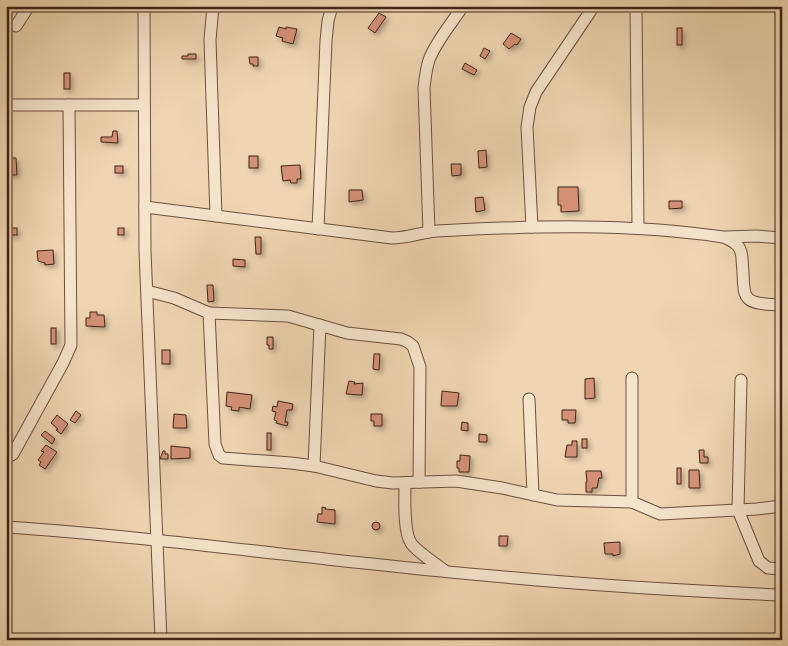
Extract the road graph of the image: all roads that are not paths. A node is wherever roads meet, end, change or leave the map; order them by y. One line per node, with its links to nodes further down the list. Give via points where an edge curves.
1 (29, 6): 8 (street)
2 (144, 6): 10 (street)
3 (213, 6): 13 (street, via 210,40)
4 (332, 6): 16 (street, via 326,41)
5 (463, 6): 17 (street, via 434,50 426,72)
6 (594, 6): 14 (street, via 536,92 530,107 527,127)
7 (636, 6): 15 (street)
8 (16, 26)
9 (69, 105): 10 (street); 11 (street); 27 (street, via 71,345 64,364 13,454)
10 (144, 105): 12 (street)
11 (6, 106)
12 (144, 207): 13 (street); 20 (street)
13 (216, 216): 16 (street)
14 (532, 227): 15 (street); 17 (street)
15 (638, 228): 18 (street)
16 (318, 229): 17 (street, via 392,238)
17 (429, 232)
18 (723, 237): 19 (street); 21 (street, via 740,248 746,296 756,303)
19 (782, 238)
20 (146, 291): 22 (street, via 174,298); 36 (street)
21 (782, 305)
22 (209, 313): 23 (street, via 288,316); 28 (street, via 215,444 219,455 229,459)
23 (320, 325): 28 (street); 29 (street, via 347,333 401,339 413,346 420,367)
24 (632, 378): 32 (street)
25 (741, 380): 34 (street)
26 (529, 399): 31 (street)
27 (6, 458)
28 (314, 466): 30 (street, via 376,481)
29 (419, 482): 30 (street); 31 (street, via 456,481)
30 (405, 483): 38 (street, via 410,542)
31 (533, 495): 32 (street, via 564,501)
32 (632, 502): 34 (street, via 660,514)
33 (782, 506): 34 (street)
34 (738, 510): 37 (street, via 760,562 768,568)
35 (6, 527): 36 (street)
36 (158, 540): 38 (street); 40 (street)
37 (782, 569)
38 (445, 571): 39 (street, via 713,592)
39 (782, 594)
40 (162, 640)

